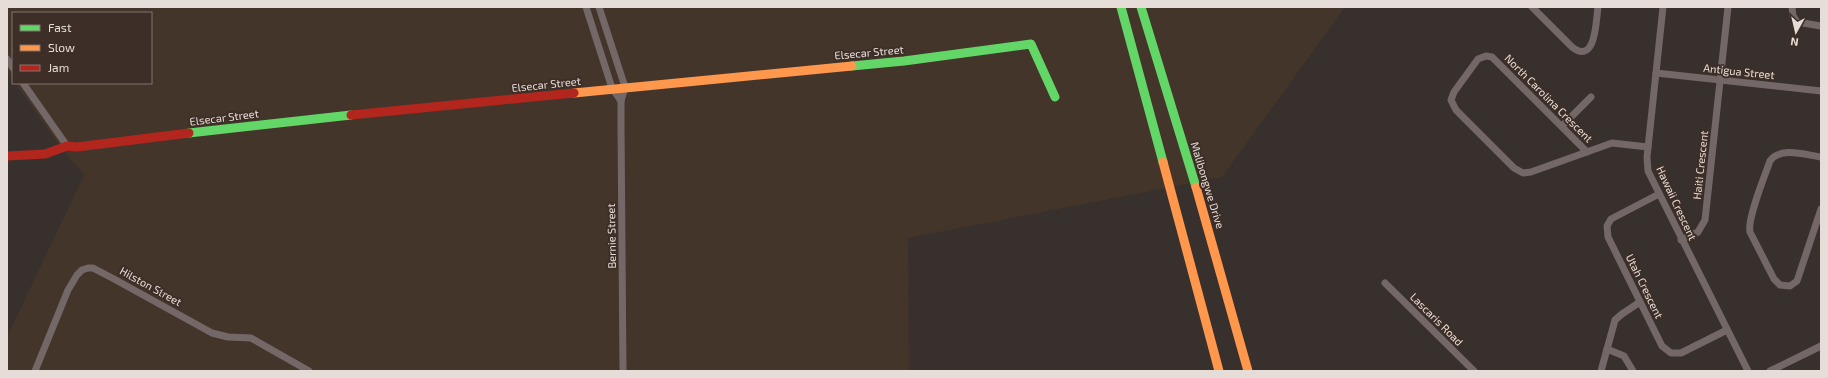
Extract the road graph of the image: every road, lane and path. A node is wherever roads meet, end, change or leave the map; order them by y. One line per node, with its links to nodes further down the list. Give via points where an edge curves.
1 (586, 7): 15 (street)
2 (599, 7): 14 (street)
3 (1121, 7): 37 (street)
4 (1141, 7): 38 (street, Malibongwe Drive, via 1208,226)
5 (1532, 7): 6 (street, via 1579,51 1586,50 1592,44)
6 (1598, 7)
7 (1663, 7): 11 (street, Hawaii Crescent)
8 (1728, 7): 12 (street, Haiti Crescent)
9 (1792, 7): 10 (street, via 1797,22)
10 (1821, 26)
11 (1656, 73): 12 (street, Antigua Street); 22 (street, Hawaii Crescent)
12 (1720, 80): 16 (street, Antigua Street); 28 (street, Haiti Crescent, via 1705,220 1698,232)
13 (24, 84): 21 (street)
14 (626, 87): 15 (street, Elsecar Street); 18 (street, Elsecar Street, via 904,61 1031,44); 19 (street, Bernie Street)
15 (612, 88): 19 (street); 21 (street, Elsecar Street, via 317,118 77,147)
16 (1821, 91)
17 (1591, 97): 20 (street)
18 (1056, 98)
19 (622, 101): 36 (street, Bernie Street)
20 (1562, 126): 23 (street, North Carolina Crescent); 23 (street, North Carolina Crescent, via 1495,60 1486,56 1478,59 1451,97 1456,110 1514,168 1523,172 1531,172)
21 (67, 146): 24 (street, Elsecar Street, via 45,154)
22 (1648, 147): 23 (street, North Carolina Crescent, via 1614,143); 26 (street, Hawaii Crescent, via 1648,171)
23 (1588, 152)
24 (7, 156)
25 (1821, 157): 27 (street, via 1782,152 1774,156 1753,212 1750,232 1774,279 1780,285 1790,286 1797,281)
26 (1659, 194): 28 (street, Hawaii Crescent); 30 (street, Utah Crescent, via 1611,219 1607,226 1608,237)
27 (1821, 209)
28 (1682, 240): 31 (street, Hawaii Crescent)
29 (1385, 283): 39 (street, Lascaris Road)
30 (1640, 302): 31 (street, Utah Crescent, via 1662,346 1671,353 1681,353); 33 (street, via 1616,318)
31 (1727, 330): 42 (street, Hawaii Crescent)
32 (1821, 346): 43 (street)
33 (1607, 349): 40 (street); 41 (street, via 1624,356)
34 (35, 371): 35 (street, Hilston Street, via 68,290 82,270 93,268 212,333 251,338)
35 (309, 371)
36 (623, 371)
37 (1219, 371)
38 (1248, 371)
39 (1474, 371)
40 (1601, 371)
41 (1633, 371)
42 (1748, 371)
43 (1770, 371)

